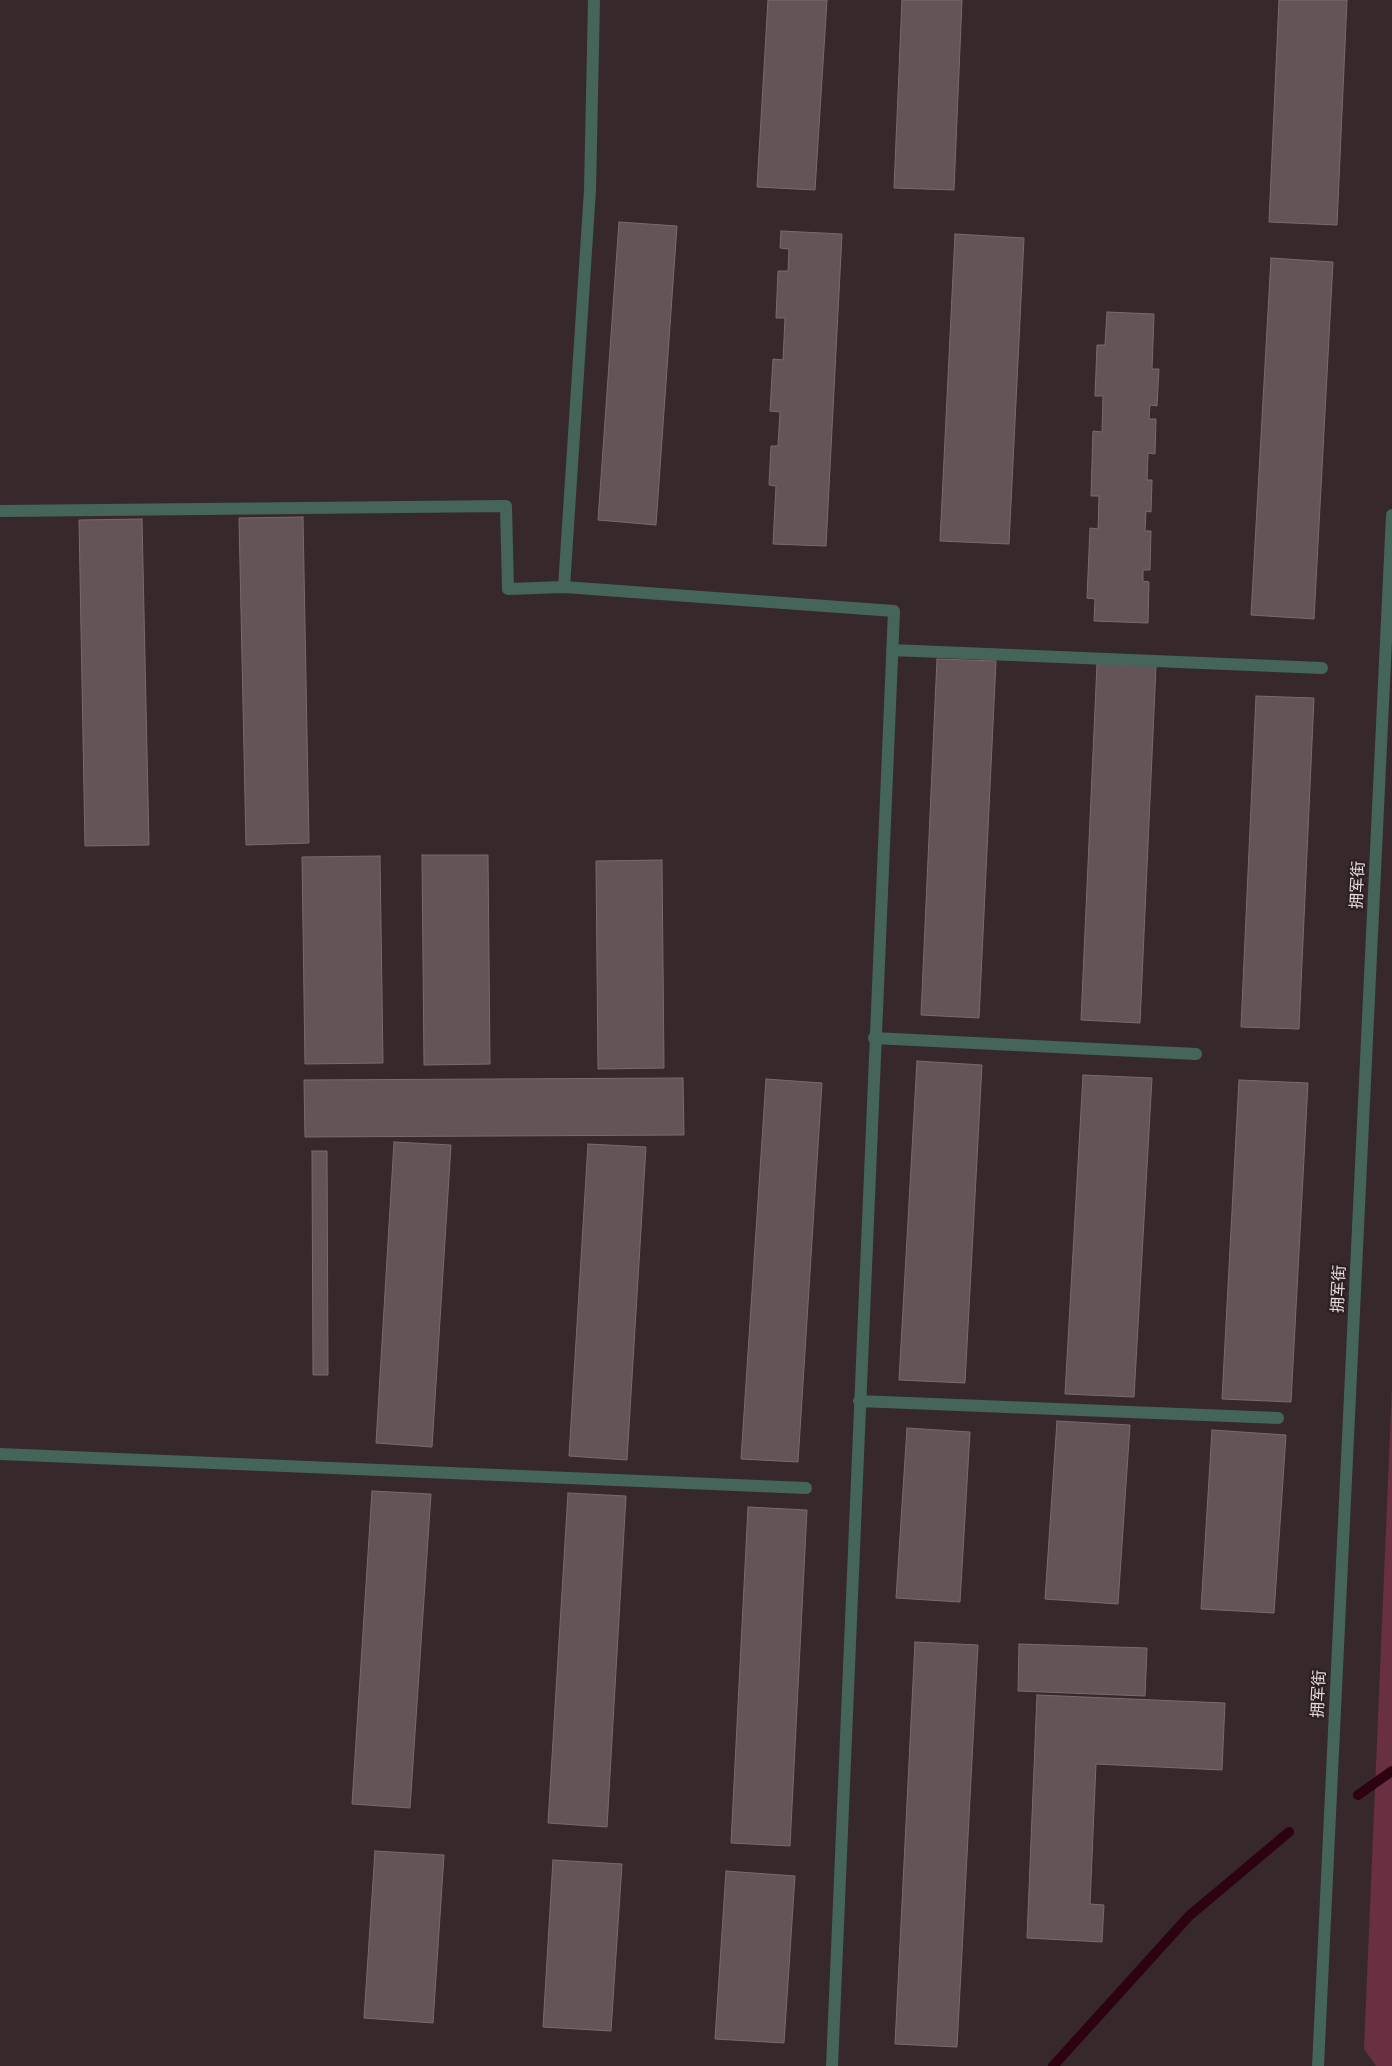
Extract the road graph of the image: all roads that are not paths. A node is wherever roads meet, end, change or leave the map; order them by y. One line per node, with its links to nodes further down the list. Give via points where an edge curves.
1 (594, 0): 4 (street, via 590,190)
2 (0, 512): 4 (street, via 506,506 508,590)
3 (1392, 514): 7 (street, 拥军街)
4 (564, 588): 5 (street, via 894,612)
5 (892, 650): 6 (street); 8 (street)
6 (1322, 668)
7 (1387, 729): 15 (street, 拥军街)
8 (874, 1038): 9 (street); 10 (street)
9 (1196, 1054)
10 (859, 1401): 11 (street); 14 (street)
11 (1278, 1418)
12 (0, 1454): 13 (street)
13 (806, 1488)
14 (832, 2066)
15 (1318, 2066)

